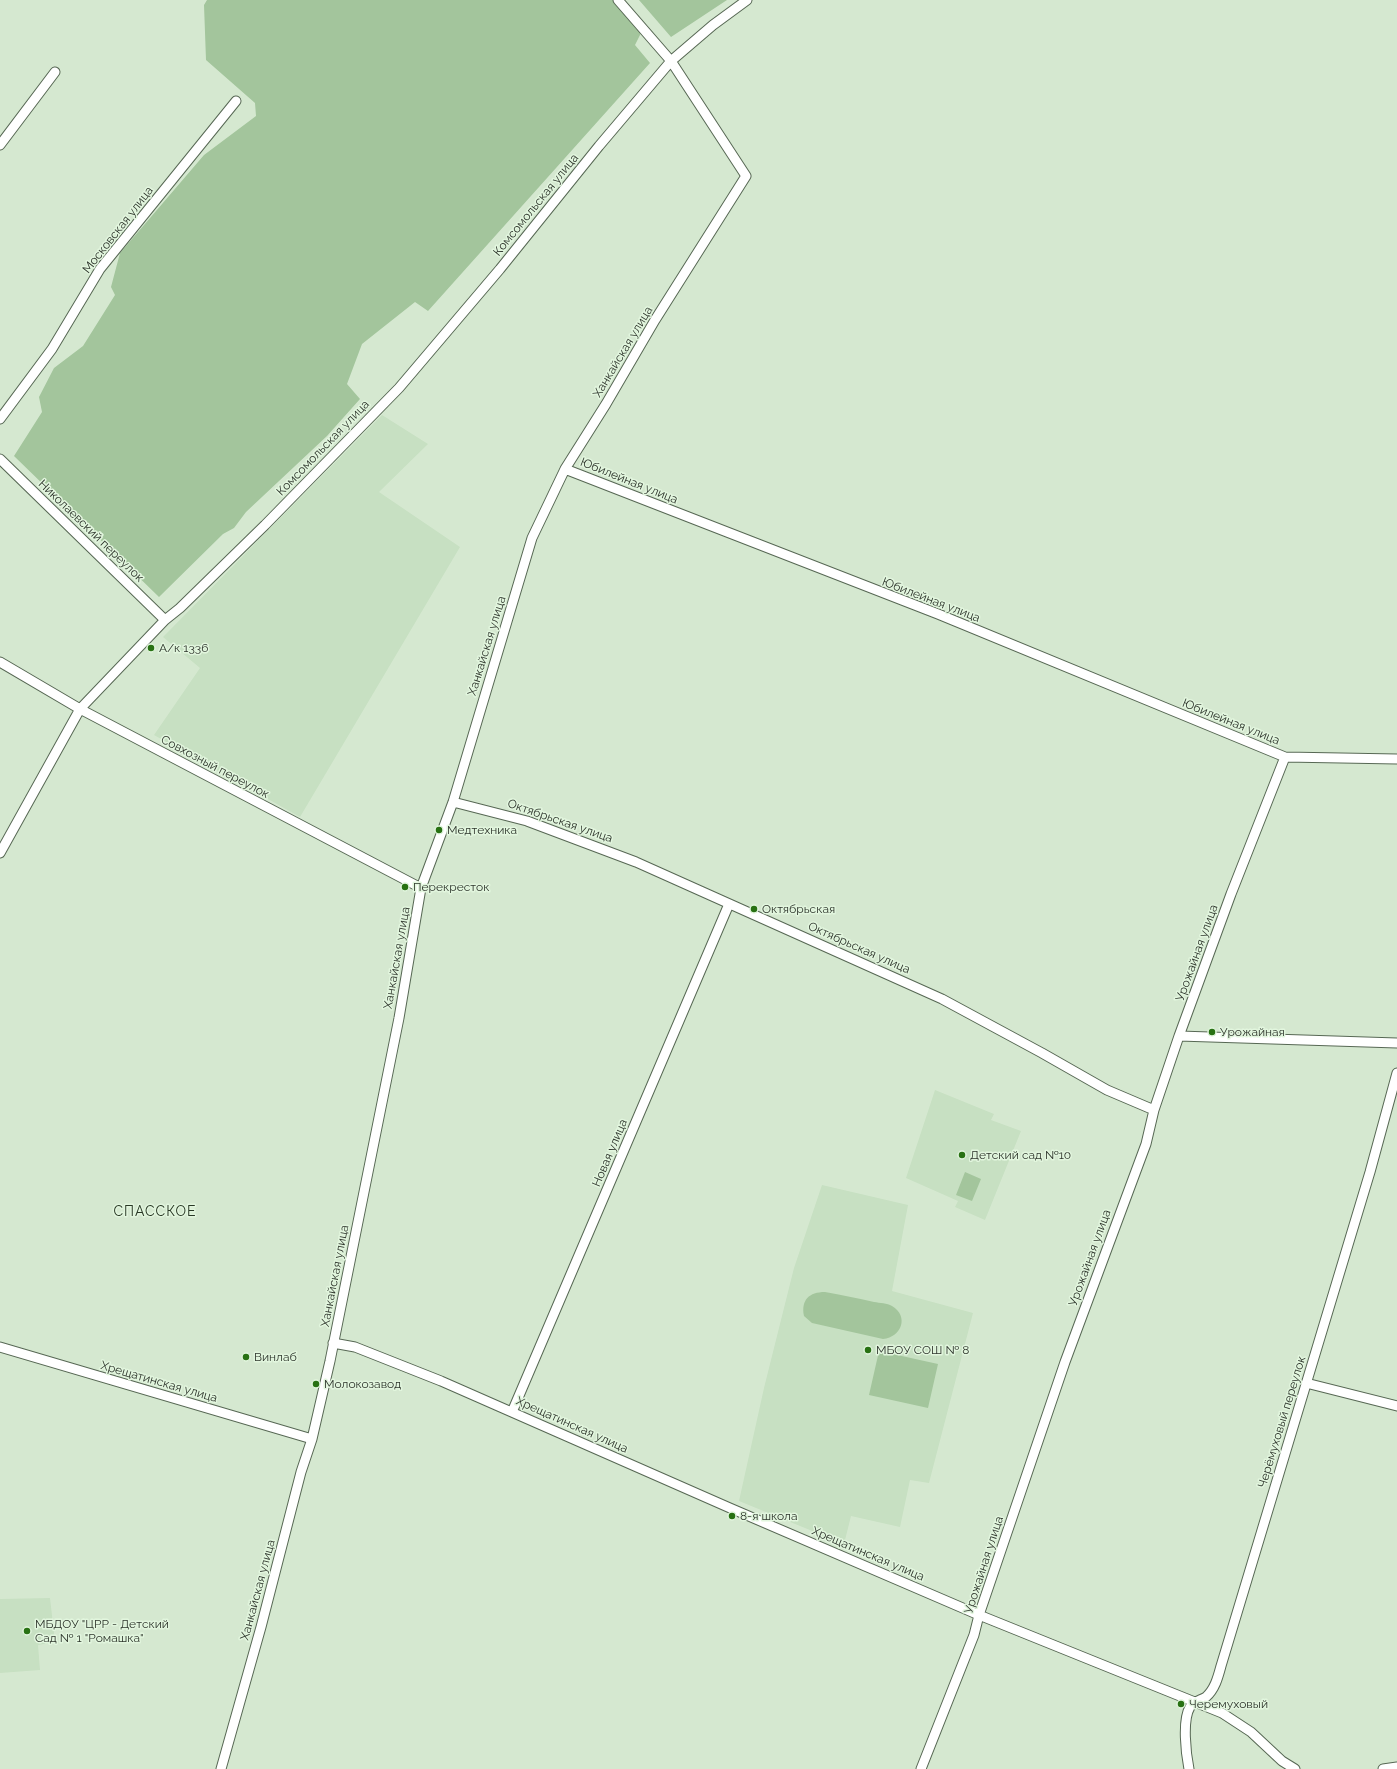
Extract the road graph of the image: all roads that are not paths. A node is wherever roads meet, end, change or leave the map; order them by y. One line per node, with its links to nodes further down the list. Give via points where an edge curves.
1 (618, 0): 3 (street)
2 (747, 0): 3 (street, Комсомольская улица, via 713,25)
3 (672, 61): 9 (street, Ханкайская улица, via 746,176); 10 (street, Комсомольская улица, via 399,388 265,525)
4 (55, 72): 6 (street)
5 (236, 101): 7 (street, Московская улица, via 100,269 52,349)
6 (0, 145)
7 (0, 419)
8 (0, 459): 10 (street, Николаевский переулок)
9 (565, 469): 13 (street, Юбилейная улица, via 938,614); 15 (street, Ханкайская улица, via 532,538)
10 (165, 620): 12 (street, Комсомольская улица)
11 (0, 662): 12 (street, Совхозный переулок)
12 (80, 709): 16 (street, Комсомольская улица); 17 (street, Совхозный переулок)
13 (1285, 757): 14 (street); 19 (street, Урожайная улица)
14 (1397, 759)
15 (453, 802): 17 (street, Ханкайская улица); 18 (street, Октябрьская улица, via 515,817 564,833)
16 (0, 853)
17 (421, 888): 23 (street, Ханкайская улица, via 399,1018)
18 (729, 904): 22 (street, Октябрьская улица, via 942,999 1107,1090); 27 (street, Новая улица)
19 (1179, 1036): 20 (street); 22 (street, Урожайная улица)
20 (1397, 1043)
21 (1397, 1073): 25 (street, Черёмуховый переулок, via 1368,1179)
22 (1154, 1110): 29 (street, Урожайная улица, via 1146,1144 1065,1362)
23 (333, 1343): 27 (street, Хрещатинская улица, via 356,1347); 28 (street, Ханкайская улица)
24 (0, 1347): 28 (street, Хрещатинская улица)
25 (1306, 1383): 26 (street); 30 (street, Черёмуховый переулок, via 1216,1680 1212,1690)
26 (1397, 1406)
27 (512, 1412): 29 (street, Хрещатинская улица)
28 (312, 1439): 32 (street, Ханкайская улица)
29 (979, 1615): 30 (street, Хрещатинская улица); 33 (street, Урожайная улица, via 974,1635)
30 (1196, 1702): 34 (street, Черёмуховый переулок, via 1187,1712); 35 (street, Хрещатинская улица, via 1236,1721)
31 (1397, 1767): 36 (street)
32 (220, 1769)
33 (921, 1769)
34 (1189, 1769)
35 (1295, 1769)
36 (1384, 1769)

